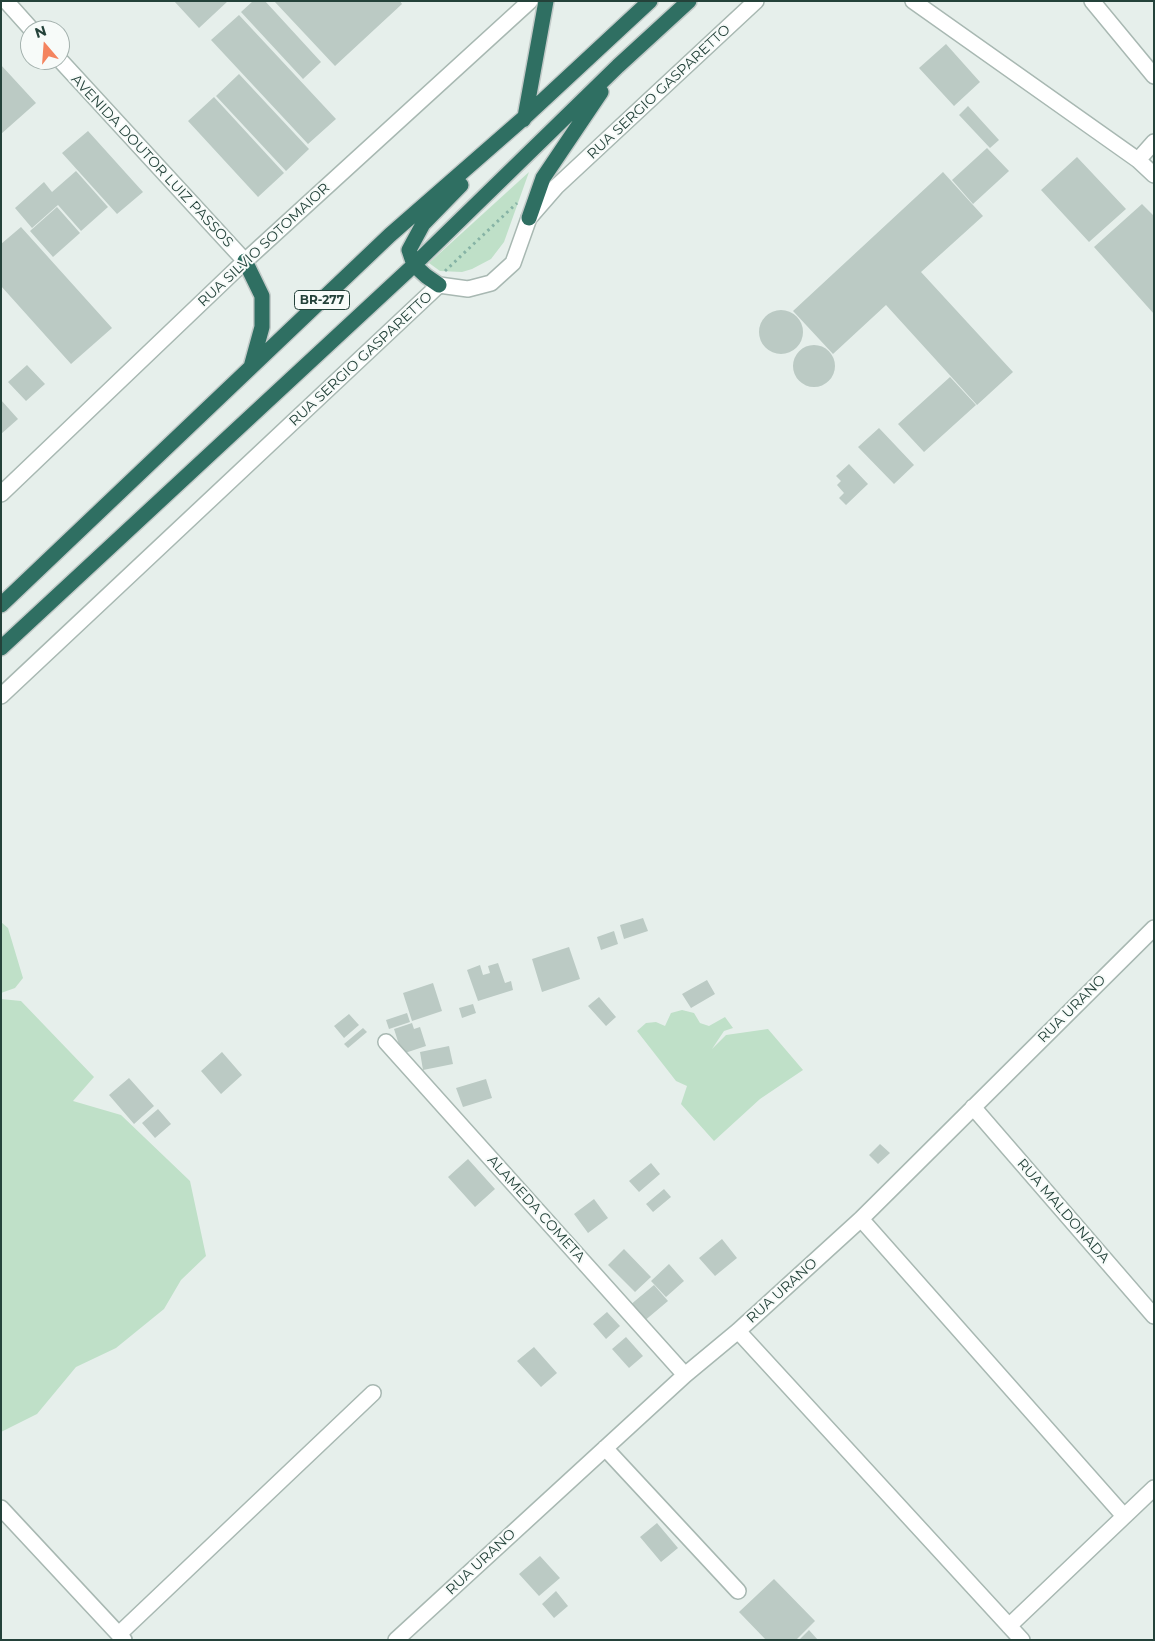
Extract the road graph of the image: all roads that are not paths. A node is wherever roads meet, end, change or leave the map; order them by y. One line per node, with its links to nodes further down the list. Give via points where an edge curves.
1 (6, 1): 9 (street)
2 (530, 1): 18 (street, RUA SILVIO SOTOMAIOR)
3 (546, 1): 13 (highway)
4 (650, 1): 13 (highway, BR-277)
5 (689, 1): 10 (highway, BR-277)
6 (756, 1): 17 (street, RUA SERGIO GASPARETTO, via 556,187)
7 (913, 1): 15 (street)
8 (1092, 1): 12 (street)
9 (23, 20)
10 (618, 66): 17 (highway, via 543,178); 19 (highway, BR-277)
11 (69, 70): 18 (street, AVENIDA DOUTOR LUIZ PASSOS)
12 (1154, 76)
13 (525, 117): 19 (highway, via 424,224 409,250); 21 (highway, BR-277, via 390,235)
14 (1154, 142): 15 (street)
15 (1138, 160): 16 (street)
16 (1154, 175)
17 (528, 218): 20 (street, RUA SERGIO GASPARETTO, via 513,263 491,283 468,289)
18 (245, 261): 21 (highway, via 262,296 262,327); 22 (street, RUA SILVIO SOTOMAIOR)
19 (414, 266): 20 (highway); 24 (highway, BR-277)
20 (439, 285): 25 (street, RUA SERGIO GASPARETTO)
21 (250, 369): 23 (highway, BR-277)
22 (1, 494)
23 (1, 605)
24 (1, 648)
25 (1, 696)
26 (1154, 928): 28 (street, RUA URANO)
27 (386, 1042): 32 (street, ALAMEDA COMETA)
28 (973, 1107): 29 (street, RUA URANO); 30 (street, RUA MALDONADA)
29 (861, 1219): 31 (street, RUA URANO); 37 (street)
30 (1154, 1316)
31 (738, 1331): 32 (street, RUA URANO); 39 (street)
32 (685, 1375): 34 (street, RUA URANO)
33 (373, 1393): 40 (street)
34 (605, 1448): 38 (street); 41 (street, RUA URANO)
35 (1154, 1488): 37 (street)
36 (1, 1508): 40 (street)
37 (1124, 1516): 39 (street)
38 (738, 1591)
39 (1008, 1626): 42 (street)
40 (122, 1637)
41 (396, 1640)
42 (1022, 1640)

